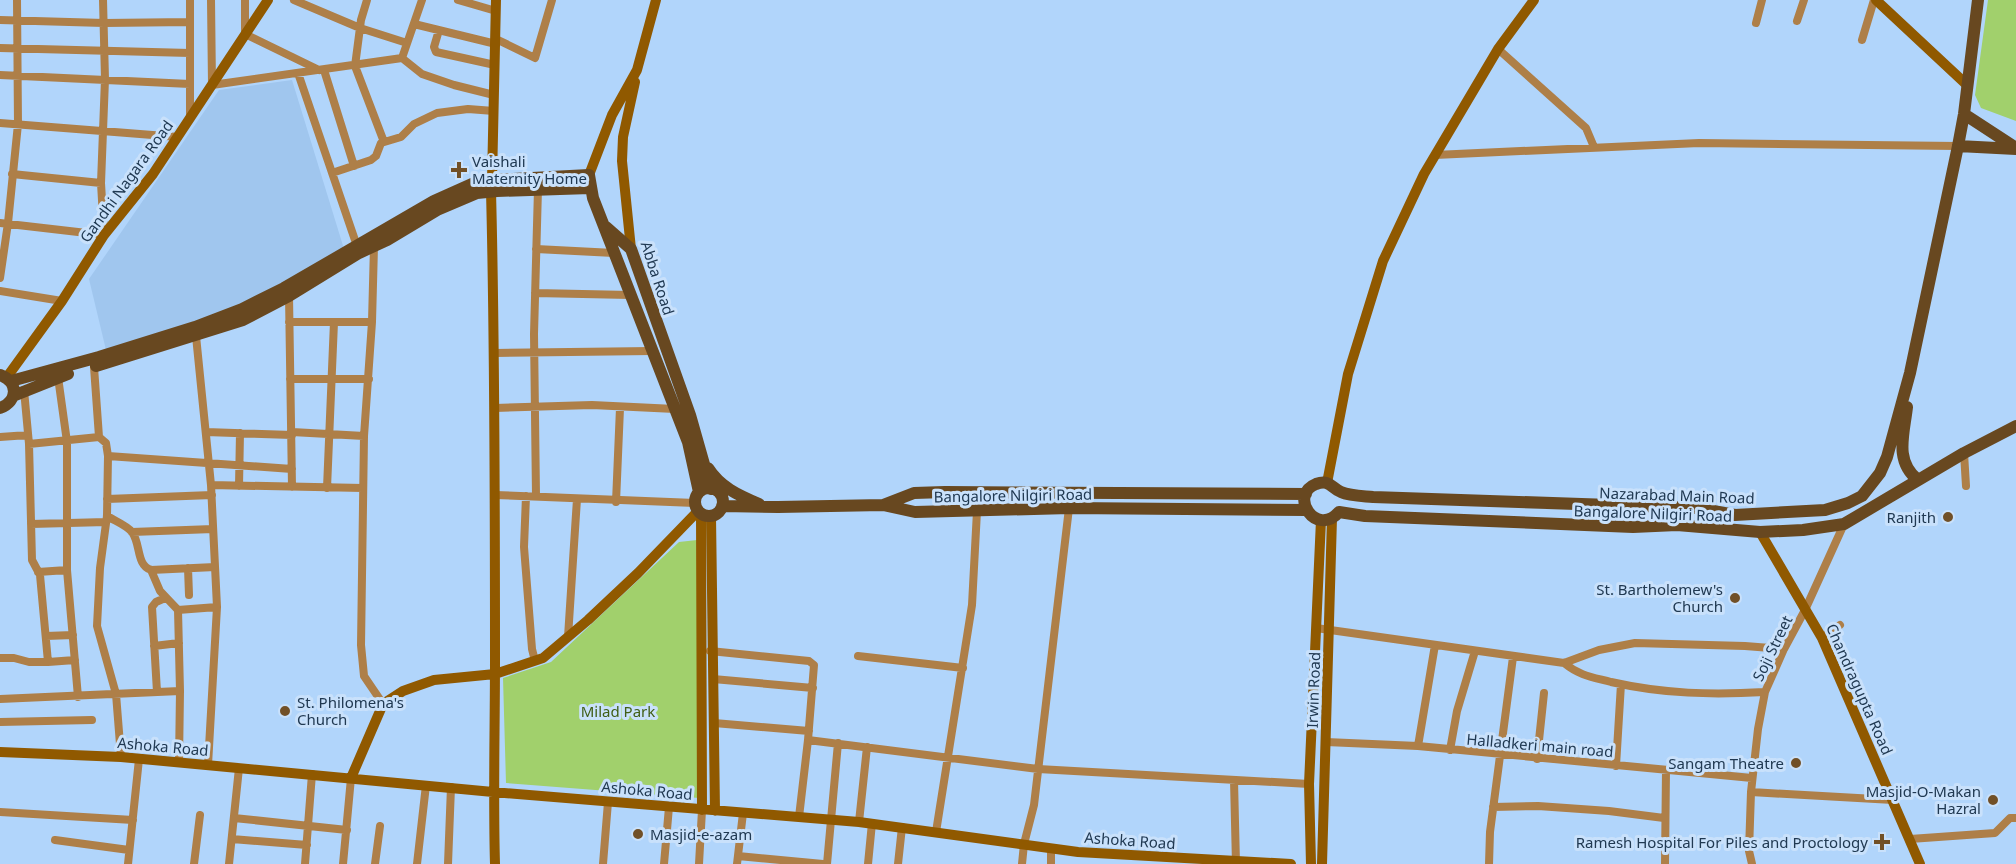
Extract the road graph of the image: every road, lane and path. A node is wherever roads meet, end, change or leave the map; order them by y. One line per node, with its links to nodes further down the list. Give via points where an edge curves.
1 (17, 0): 20 (street)
2 (104, 0): 23 (street)
3 (190, 0): 22 (street)
4 (211, 0): 47 (street)
5 (245, 0): 28 (street)
6 (268, 0): 28 (street, Gandhi Nagara Road)
7 (294, 0): 26 (street)
8 (367, 0): 26 (street)
9 (422, 0): 25 (street)
10 (458, 0): 18 (street)
11 (552, 0): 30 (street, via 535,58)
12 (656, 0): 41 (street, Abba Road)
13 (1534, 0): 34 (street)
14 (1762, 0): 24 (street)
15 (1804, 0): 21 (street)
16 (1875, 0): 29 (street); 48 (street)
17 (1978, 0): 48 (main road)
18 (496, 6): 30 (street)
19 (0, 20): 20 (street)
20 (17, 20): 23 (street); 33 (street)
21 (1797, 21)
22 (190, 22): 23 (street); 36 (street)
23 (104, 23): 35 (street)
24 (1756, 23)
25 (414, 24): 27 (street); 31 (street)
26 (360, 28): 31 (street); 39 (street)
27 (439, 30): 30 (street); 38 (street, via 436,52)
28 (245, 34): 40 (street); 47 (street, Gandhi Nagara Road)
29 (1862, 40)
30 (496, 41): 38 (street)
31 (407, 43): 37 (street)
32 (0, 48): 33 (street)
33 (18, 48): 35 (street); 44 (street)
34 (1498, 49): 59 (street, via 1586,128); 61 (street)
35 (105, 51): 36 (street); 45 (street)
36 (190, 53): 46 (street)
37 (402, 58): 39 (street); 49 (street, via 422,74)
38 (495, 65): 49 (street)
39 (355, 66): 40 (street); 57 (street)
40 (322, 70): 42 (street); 62 (street)
41 (638, 70): 65 (street, Abba Road, via 612,115); 75 (street, Abba Road, via 622,155)
42 (298, 73): 47 (street); 63 (street)
43 (0, 75): 44 (street)
44 (18, 75): 45 (street); 54 (street)
45 (105, 79): 46 (street); 55 (street)
46 (190, 84): 52 (street)
47 (212, 85): 52 (street, Gandhi Nagara Road)
48 (1967, 85): 51 (main road, Nazarabad Main Road)
49 (494, 95): 50 (street)
50 (494, 111): 57 (street, via 437,113 414,124 401,137); 67 (street)
51 (1964, 114): 58 (main road, Nazarabad Main Road); 60 (main road)
52 (190, 117): 56 (street, Gandhi Nagara Road)
53 (0, 123): 54 (street)
54 (18, 124): 55 (street); 64 (street)
55 (104, 130): 56 (street); 66 (street)
56 (178, 137): 71 (street, Gandhi Nagara Road)
57 (384, 142): 62 (street, via 376,156)
58 (1958, 146): 59 (street, via 1699,143); 60 (main road); 91 (main road, Nazarabad Main Road)
59 (1594, 147): 61 (street)
60 (2016, 148)
61 (1435, 155): 121 (street, via 1383,261 1348,374)
62 (354, 166): 63 (street)
63 (332, 173): 73 (street)
64 (12, 174): 66 (street); 69 (street)
65 (589, 181): 67 (main road); 68 (main road); 70 (main road)
66 (101, 183): 71 (street)
67 (491, 186): 68 (main road); 72 (main road, via 437,210); 73 (main road, via 472,184 434,201); 88 (street)
68 (538, 189): 74 (street)
69 (4, 223): 71 (street); 77 (street)
70 (603, 224): 75 (main road); 76 (main road)
71 (104, 235): 82 (street, Gandhi Nagara Road)
72 (374, 246): 73 (main road); 85 (street)
73 (358, 249): 81 (main road); 93 (main road, via 242,309 195,327 110,354)
74 (536, 249): 76 (street); 79 (street)
75 (631, 249): 114 (main road, Abba Road)
76 (614, 253): 80 (main road)
77 (0, 278)
78 (0, 291): 82 (street)
79 (535, 293): 80 (street); 89 (street)
80 (630, 295): 87 (main road)
81 (289, 296): 83 (street); 86 (main road, via 243,320)
82 (62, 301): 93 (street, Gandhi Nagara Road)
83 (289, 321): 84 (street); 94 (street)
84 (334, 322): 85 (street); 95 (street)
85 (372, 322): 96 (street)
86 (196, 336): 90 (main road); 104 (street)
87 (652, 351): 89 (street); 102 (main road)
88 (495, 353): 89 (street); 100 (street)
89 (534, 353): 98 (street)
90 (94, 367): 92 (main road); 111 (street)
91 (1910, 373): 120 (main road, via 1902,444 1905,466); 121 (main road, Nazarabad Main Road, via 1880,473 1862,496 1825,510 1735,515 1697,508 1426,500 1339,492)
92 (58, 377): 97 (main road); 112 (street)
93 (6, 378): 97 (main road)
94 (290, 379): 95 (street); 106 (street)
95 (332, 379): 96 (street); 108 (street)
96 (369, 379): 109 (street)
97 (19, 393): 99 (main road); 107 (street)
98 (535, 406): 100 (street); 101 (street); 132 (street)
99 (0, 408)
100 (495, 408): 130 (street)
101 (620, 408): 102 (street); 135 (street)
102 (675, 409): 136 (main road, via 692,454)
103 (2016, 426): 115 (main road, Bangalore Nilgiri Road)
104 (206, 432): 105 (street); 117 (street)
105 (240, 433): 106 (street); 118 (street)
106 (292, 434): 108 (street); 119 (street)
107 (28, 435): 110 (street); 113 (street)
108 (329, 435): 109 (street); 126 (street)
109 (364, 436): 127 (street)
110 (0, 437)
111 (99, 438): 112 (street); 116 (street, via 105,443)
112 (67, 442): 113 (street); 145 (street)
113 (29, 444): 146 (street)
114 (701, 453): 136 (main road, Abba Road); 139 (main road, via 718,481)
115 (1964, 453): 120 (main road, Bangalore Nilgiri Road); 124 (street)
116 (108, 456): 117 (street); 133 (street)
117 (208, 463): 118 (street); 122 (street)
118 (239, 465): 119 (street); 123 (street)
119 (292, 469): 125 (street)
120 (1918, 480): 147 (main road, Bangalore Nilgiri Road)
121 (1327, 483): 128 (main road, via 1318,483)
122 (211, 485): 123 (street); 129 (street)
123 (239, 486): 125 (street)
124 (1966, 486)
125 (292, 487): 126 (street)
126 (327, 488): 127 (street)
127 (363, 488): 194 (street, via 361,645 364,676)
128 (1306, 494): 137 (main road, via 945,492 914,493); 141 (main road)
129 (212, 495): 133 (street); 148 (street)
130 (495, 495): 131 (street); 183 (street)
131 (526, 496): 132 (street); 179 (street, via 524,547)
132 (536, 496): 134 (street)
133 (107, 499): 144 (street)
134 (577, 499): 135 (street); 166 (street)
135 (616, 501): 136 (street)
136 (703, 504): 138 (main road, via 716,514); 138 (main road, via 719,493); 166 (street, via 638,573); 172 (street); 173 (street)
137 (883, 505): 139 (main road, Bangalore Nilgiri Road); 142 (main road, Bangalore Nilgiri Road, via 915,512)
138 (722, 506): 139 (main road, Bangalore Nilgiri Road)
139 (766, 507)
140 (1068, 508): 141 (main road, Bangalore Nilgiri Road); 142 (main road, Bangalore Nilgiri Road); 215 (street)
141 (1306, 510): 143 (main road, Bangalore Nilgiri Road, via 1312,517)
142 (977, 511): 182 (street, via 972,605)
143 (1331, 517): 150 (main road, Bangalore Nilgiri Road, via 1633,527 1677,525); 162 (street, Irwin Road); 163 (street, Irwin Road)
144 (107, 519): 145 (street); 149 (street); 191 (street, via 97,626)
145 (68, 523): 146 (street); 153 (street)
146 (31, 524): 155 (street, via 32,560)
147 (1844, 524): 150 (main road, Bangalore Nilgiri Road); 160 (street, Soji Street)
148 (213, 529): 149 (street); 151 (street)
149 (132, 532): 154 (street, via 143,564)
150 (1760, 532): 160 (street, Chandragupta Road)
151 (215, 567): 152 (street); 158 (street)
152 (188, 568): 154 (street); 156 (street)
153 (67, 570): 155 (street); 164 (street)
154 (151, 570): 157 (street)
155 (38, 572): 165 (street)
156 (189, 595)
157 (165, 598): 159 (street); 169 (street, via 152,607)
158 (217, 607): 159 (street); 212 (street)
159 (178, 610): 168 (street)
160 (1806, 610): 167 (street, Chandragupta Road); 171 (street, Soji Street)
161 (1840, 625): 167 (street)
162 (1316, 628): 163 (street); 221 (street, Irwin Road)
163 (1330, 631): 170 (street); 200 (street, Irwin Road)
164 (74, 635): 165 (street); 178 (street)
165 (46, 636): 180 (street)
166 (568, 637): 179 (street)
167 (1822, 638): 226 (street, Chandragupta Road)
168 (179, 643): 169 (street); 187 (street)
169 (154, 645): 188 (street)
170 (1435, 645): 174 (street); 202 (street)
171 (1784, 649): 181 (street, via 1635,643 1599,650); 189 (street, Soji Street)
172 (701, 650): 173 (street); 230 (street)
173 (713, 651): 184 (street); 186 (street, via 809,661 815,668)
174 (1475, 651): 176 (street); 204 (street)
175 (858, 656): 182 (street)
176 (1513, 657): 181 (street); 206 (street)
177 (0, 658): 180 (street)
178 (75, 660): 180 (street); 192 (street)
179 (535, 661): 183 (street)
180 (48, 662)
181 (1564, 663): 185 (street, via 1577,674)
182 (963, 668): 209 (street)
183 (495, 674): 194 (street, via 434,680); 224 (street)
184 (713, 679): 186 (street); 197 (street)
185 (1621, 684): 189 (street, via 1666,692); 213 (street)
186 (813, 688): 198 (street)
187 (180, 691): 188 (street); 211 (street)
188 (157, 692): 191 (street)
189 (1765, 692): 219 (street, Soji Street)
190 (1544, 693): 210 (street)
191 (116, 694): 192 (street); 207 (street)
192 (78, 697): 193 (street)
193 (0, 699)
194 (383, 704): 218 (street)
195 (92, 720): 196 (street)
196 (0, 722)
197 (714, 723): 198 (street); 231 (street)
198 (809, 731): 199 (street)
199 (808, 740): 201 (street); 235 (street)
200 (1326, 742): 202 (street, Halladkeri main road); 277 (street, Irwin Road)
201 (838, 743): 203 (street); 239 (street)
202 (1418, 746): 204 (street, Halladkeri main road)
203 (867, 747): 209 (street); 241 (street)
204 (1450, 750): 206 (street, Halladkeri main road)
205 (0, 752): 207 (street, Ashoka Road)
206 (1500, 755): 210 (street, Halladkeri main road); 229 (street)
207 (121, 757): 208 (street, Ashoka Road)
208 (139, 759): 211 (street, Ashoka Road); 240 (street)
209 (949, 759): 215 (street); 247 (street)
210 (1537, 759): 213 (street, Halladkeri main road)
211 (179, 762): 212 (street, Ashoka Road)
212 (207, 765): 214 (street, Ashoka Road)
213 (1616, 766): 216 (street, Halladkeri main road)
214 (239, 768): 217 (street, Ashoka Road); 236 (street)
215 (1038, 769): 220 (street); 251 (street)
216 (1666, 770): 219 (street, Halladkeri main road); 237 (street)
217 (312, 774): 218 (street, Ashoka Road); 243 (street)
218 (351, 778): 222 (street, Ashoka Road); 246 (street)
219 (1752, 778): 225 (street, Soji Street)
220 (1234, 780): 221 (street); 257 (street)
221 (1309, 784): 276 (street, Irwin Road)
222 (426, 785): 223 (street, Ashoka Road); 264 (street)
223 (452, 788): 224 (street, Ashoka Road); 265 (street)
224 (493, 792): 227 (street, Ashoka Road); 266 (street)
225 (1751, 792): 226 (street); 280 (street, Soji Street)
226 (1893, 800): 249 (street, Chandragupta Road)
227 (608, 802): 228 (street, Ashoka Road); 267 (street)
228 (669, 807): 230 (street, Ashoka Road); 268 (street)
229 (1493, 807): 237 (street, via 1538,806); 278 (street)
230 (702, 810): 231 (street, Ashoka Road); 269 (street)
231 (715, 811): 233 (street, Ashoka Road)
232 (0, 813): 240 (street)
233 (743, 813): 235 (street, Ashoka Road); 255 (street)
234 (200, 815): 259 (street)
235 (799, 817): 239 (street, Ashoka Road)
236 (234, 818): 243 (street); 248 (street)
237 (1664, 818): 279 (street)
238 (2016, 818): 249 (street, via 2010,818 1995,833)
239 (830, 819): 241 (street, Ashoka Road); 270 (street)
240 (133, 820): 254 (street)
241 (859, 822): 242 (street, Ashoka Road)
242 (872, 823): 245 (street, Ashoka Road); 271 (street)
243 (308, 826): 246 (street); 252 (street)
244 (380, 826): 263 (street)
245 (902, 828): 247 (street, Ashoka Road); 272 (street)
246 (346, 830): 262 (street)
247 (936, 832): 251 (street, Ashoka Road)
248 (231, 839): 252 (street); 260 (street)
249 (1910, 839): 281 (street, Chandragupta Road)
250 (55, 840): 254 (street)
251 (1024, 844): 253 (street, Ashoka Road); 273 (street)
252 (307, 845): 261 (street)
253 (1051, 849): 256 (street, Ashoka Road); 274 (street)
254 (129, 850): 258 (street)
255 (737, 860): 270 (street)
256 (1191, 861): 257 (street, Ashoka Road)
257 (1236, 863): 275 (street, Ashoka Road)
258 (128, 864)
259 (195, 864)
260 (230, 864)
261 (305, 864)
262 (343, 864)
263 (375, 864)
264 (417, 864)
265 (448, 864)
266 (495, 864)
267 (603, 864)
268 (664, 864)
269 (699, 864)
270 (825, 864)
271 (868, 864)
272 (898, 864)
273 (1022, 864)
274 (1051, 864)
275 (1291, 864)
276 (1311, 864)
277 (1322, 864)
278 (1489, 864)
279 (1665, 864)
280 (1752, 864)
281 (1920, 864)

